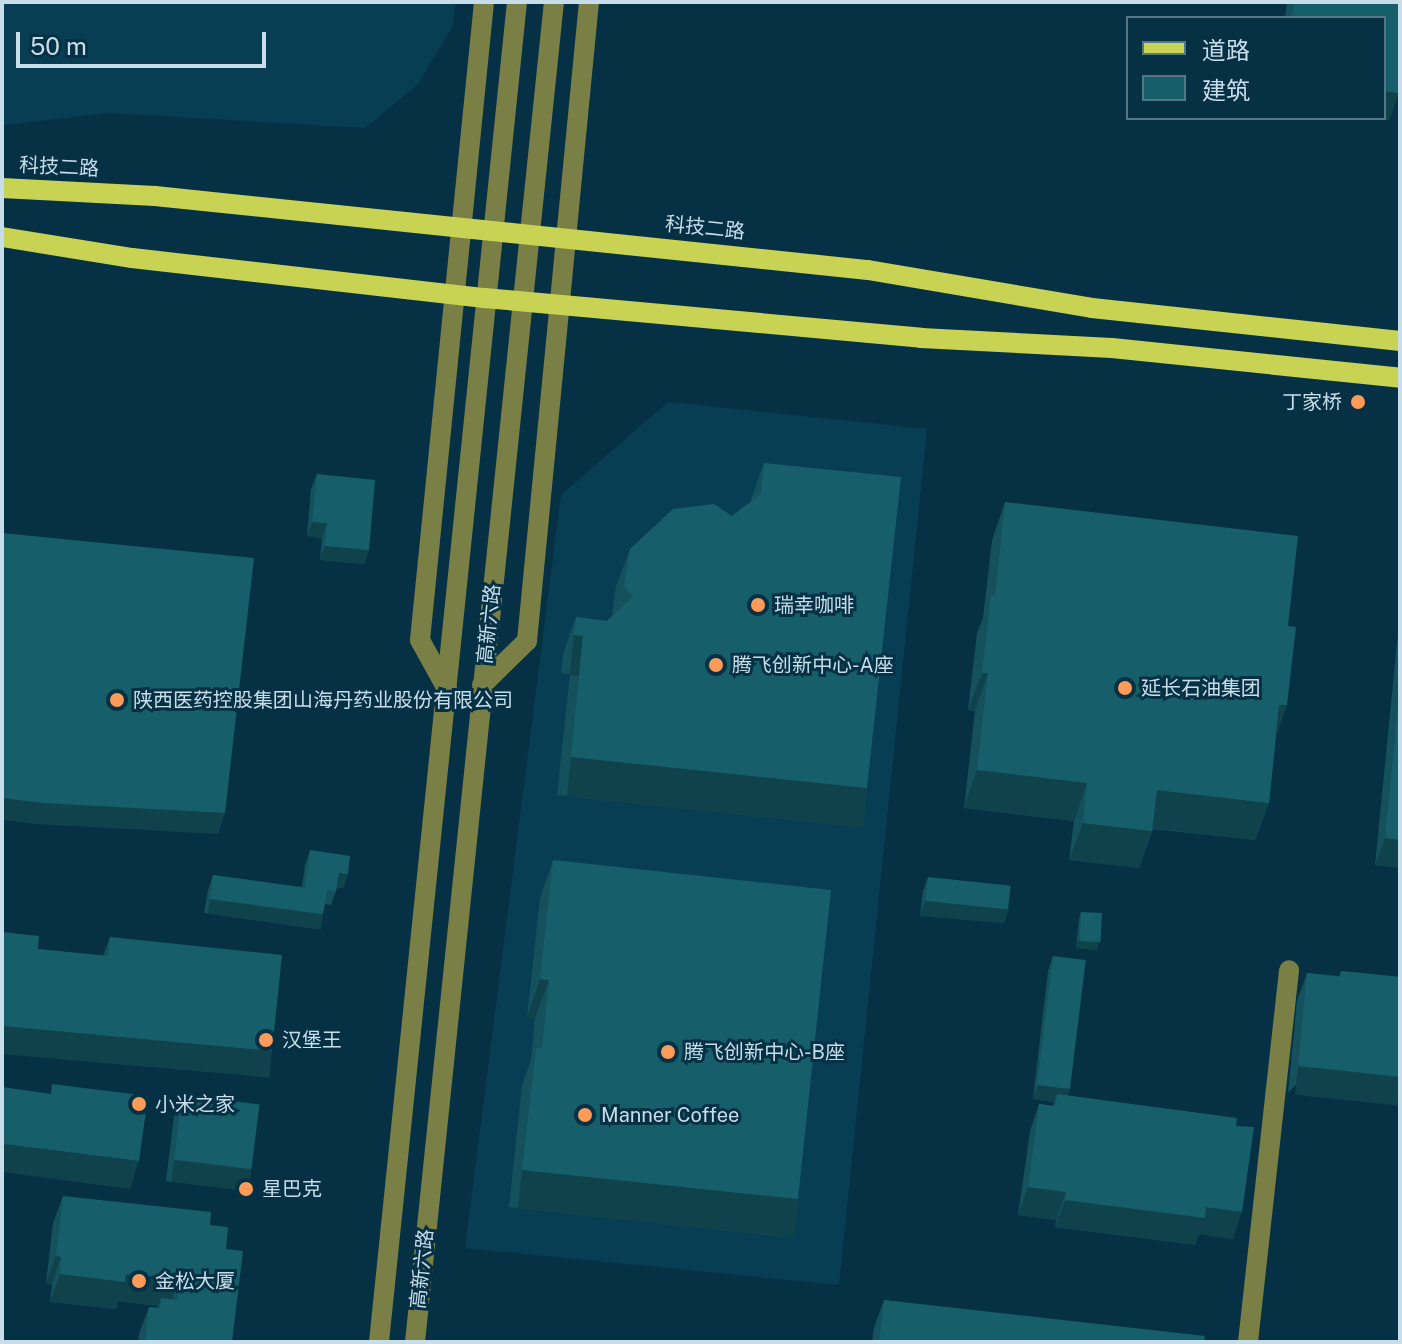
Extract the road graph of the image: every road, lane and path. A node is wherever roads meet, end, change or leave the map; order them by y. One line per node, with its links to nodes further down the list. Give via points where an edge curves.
1 (484, 2): 6 (street)
2 (517, 2): 7 (street, 高新六路)
3 (554, 2): 8 (street, 高新六路)
4 (589, 2): 10 (street)
5 (2, 188): 6 (main road, 科技二路, via 155,196)
6 (461, 227): 7 (main road, 科技二路); 11 (street)
7 (492, 230): 8 (main road, 科技二路); 12 (street, 高新六路)
8 (530, 234): 10 (main road, 科技二路); 13 (street, 高新六路)
9 (2, 237): 11 (main road, via 132,258)
10 (567, 237): 14 (street); 15 (main road, 科技二路, via 868,270 1092,308)
11 (454, 295): 12 (main road); 18 (street, via 420,640)
12 (485, 298): 13 (main road); 18 (street, 高新六路)
13 (523, 301): 14 (main road); 17 (street, 高新六路)
14 (560, 304): 16 (main road, via 921,338 1112,348); 17 (street, via 527,641)
15 (1400, 341)
16 (1400, 378)
17 (482, 685): 21 (street, 高新六路)
18 (447, 689): 20 (street, 高新六路)
19 (1289, 970): 22 (street)
20 (379, 1342)
21 (415, 1342)
22 (1248, 1342)

